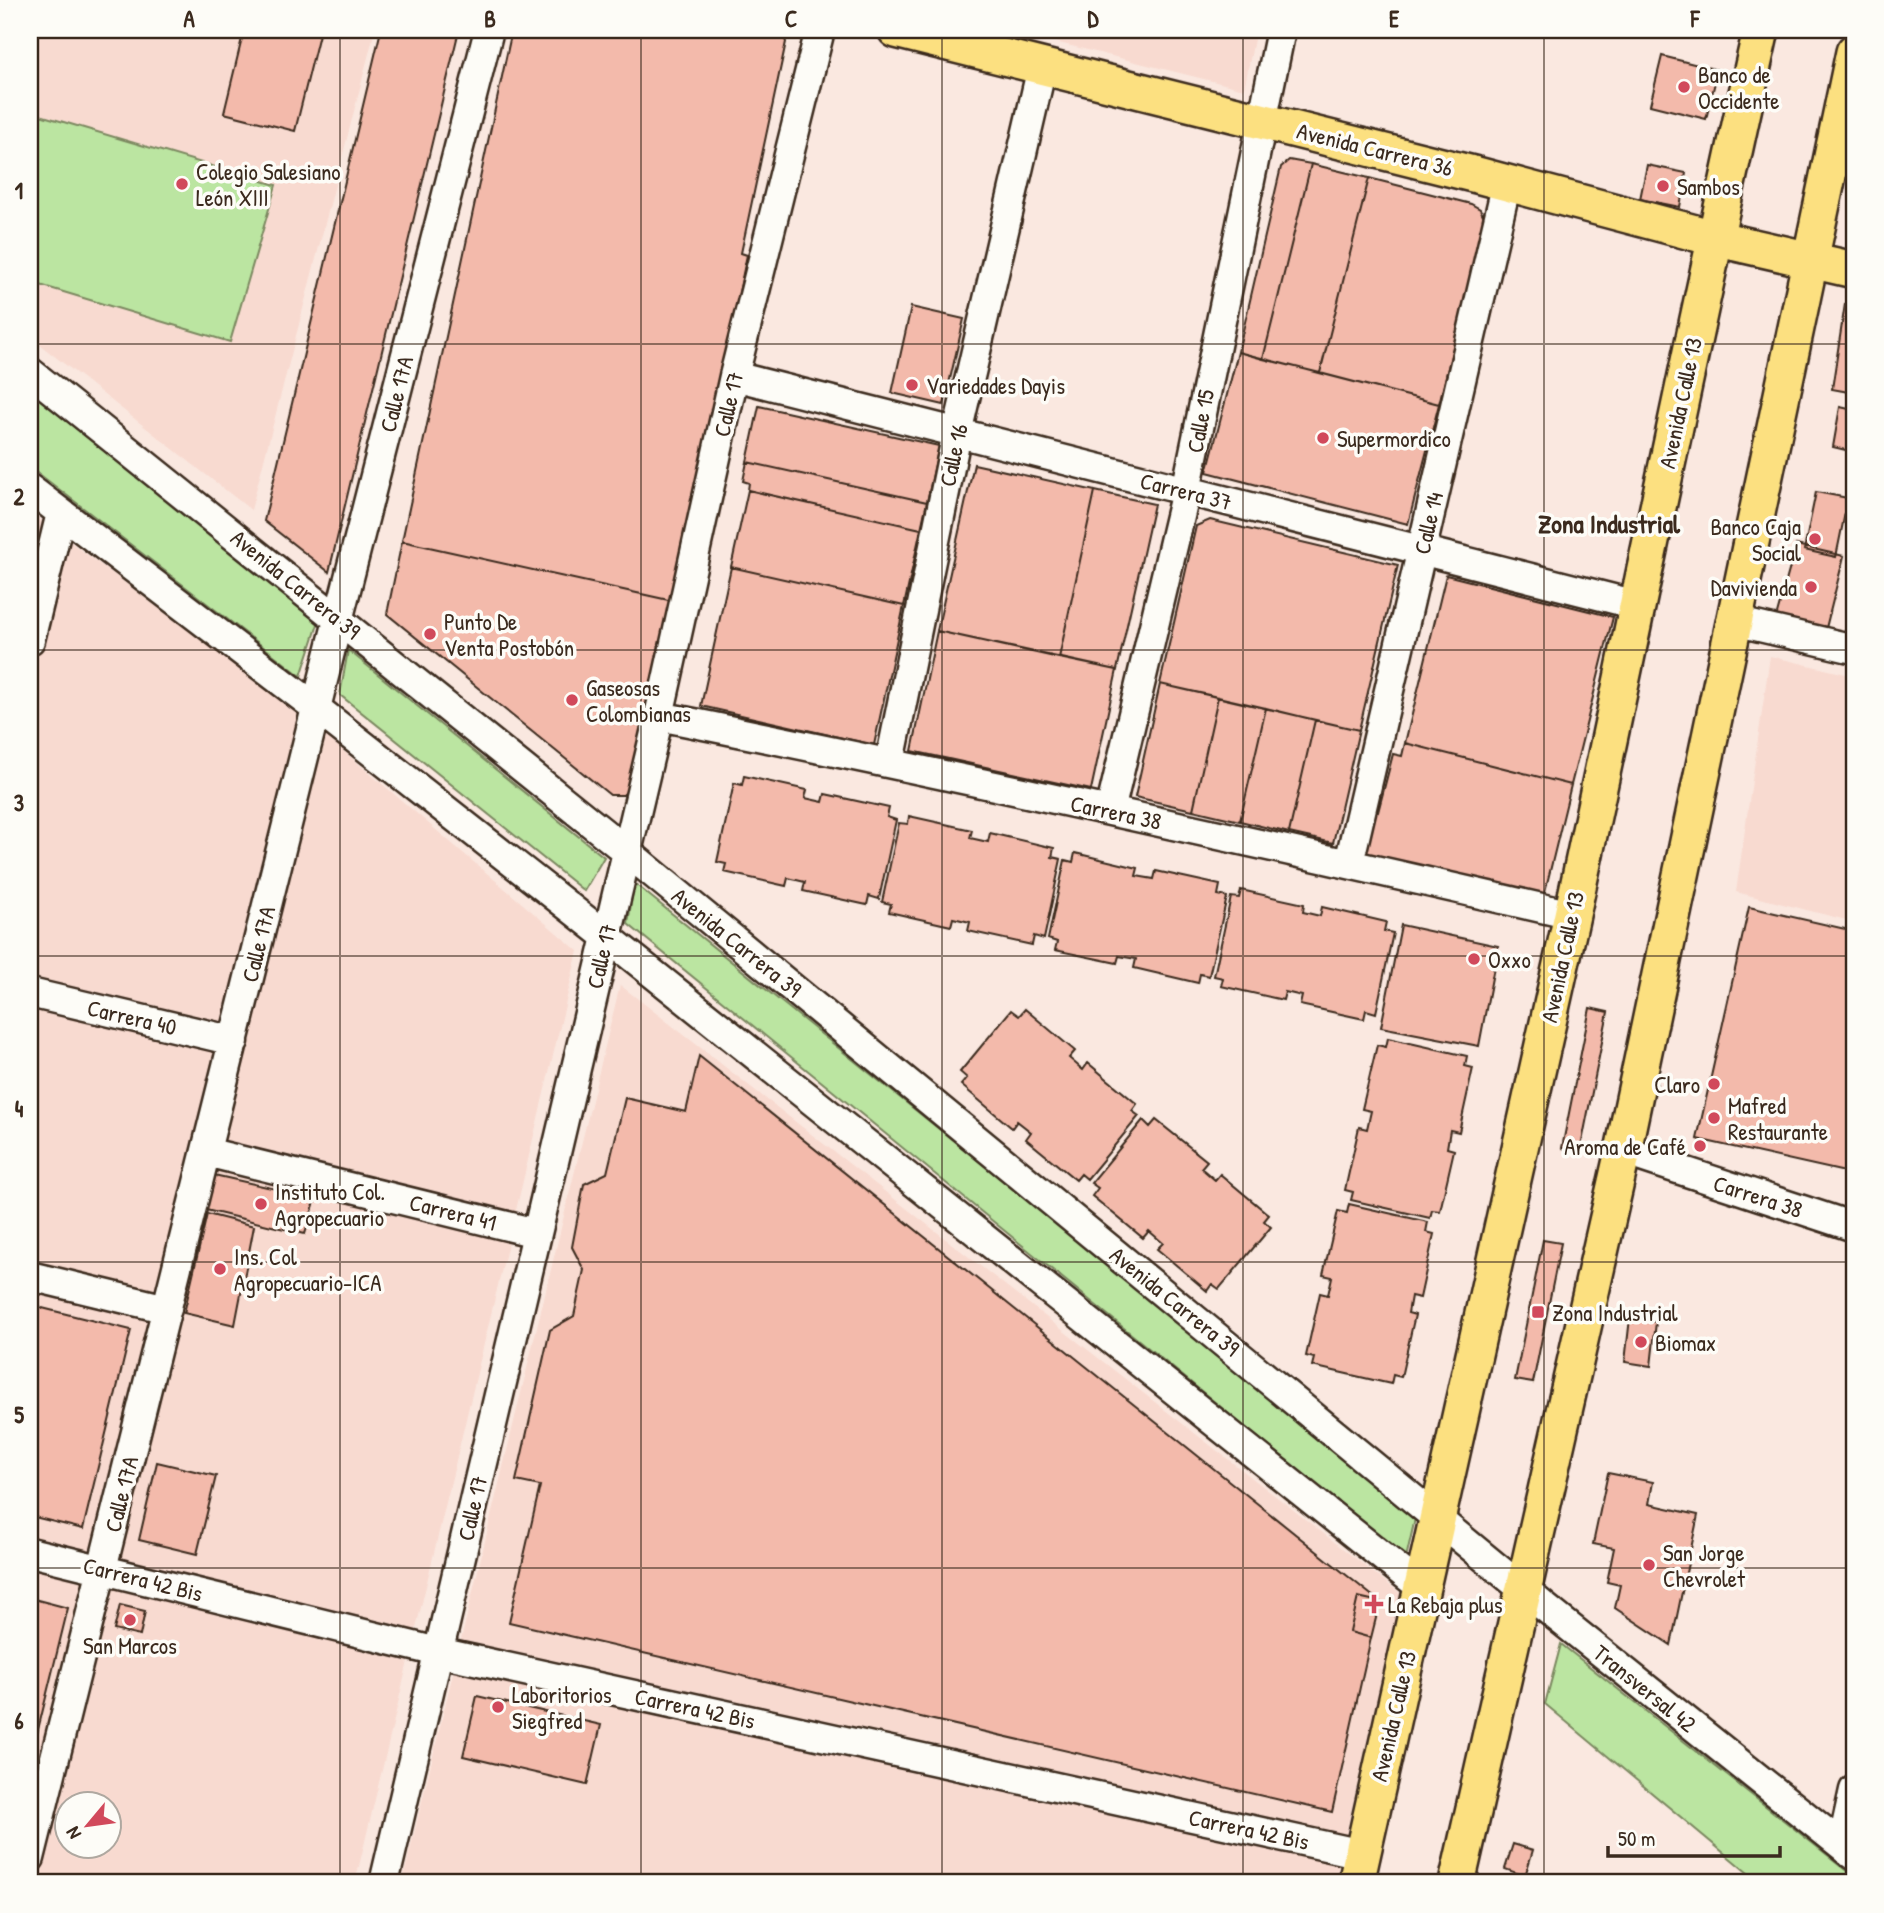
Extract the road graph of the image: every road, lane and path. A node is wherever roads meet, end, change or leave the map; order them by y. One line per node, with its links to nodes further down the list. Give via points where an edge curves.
1 (489, 30): 21 (street, Calle 17A)
2 (820, 30): 14 (street, Calle 17)
3 (896, 30): 7 (main road, Avenida Carrera 36)
4 (1281, 30): 8 (street, Calle 15)
5 (1761, 30): 10 (main road, Avenida Calle 13)
6 (1854, 52): 11 (main road)
7 (1042, 67): 8 (main road, Avenida Carrera 36); 15 (street, Calle 16)
8 (1261, 120): 9 (main road, Avenida Carrera 36); 17 (street, Calle 15)
9 (1507, 183): 10 (main road, Avenida Carrera 36); 19 (street, Calle 14)
10 (1714, 238): 11 (main road, Avenida Carrera 36); 20 (main road, Avenida Calle 13)
11 (1810, 260): 12 (main road, Avenida Carrera 36); 22 (main road)
12 (1854, 270)
13 (30, 372): 21 (street, Avenida Carrera 39)
14 (734, 376): 15 (street, Carrera 37); 26 (street, Calle 17)
15 (957, 433): 17 (street, Carrera 37); 27 (street, Calle 16)
16 (30, 489): 18 (street)
17 (1186, 491): 19 (street, Carrera 37); 28 (street, Calle 15)
18 (61, 513): 23 (street); 25 (street)
19 (1422, 551): 20 (street, Carrera 37); 30 (street, Calle 14)
20 (1637, 606): 31 (main road, Avenida Calle 13)
21 (339, 618): 25 (street, Calle 17A); 29 (street, Avenida Carrera 39)
22 (1734, 621): 24 (street); 35 (main road)
23 (30, 640)
24 (1854, 649)
25 (316, 708): 32 (street); 34 (street, Calle 17A)
26 (659, 716): 27 (street, Carrera 38); 29 (street, Calle 17)
27 (890, 762): 28 (street, Carrera 38)
28 (1110, 811): 30 (street, Carrera 38)
29 (626, 851): 32 (street, Calle 17); 41 (street, Avenida Carrera 39)
30 (1349, 863): 31 (street, Carrera 38)
31 (1572, 915): 41 (main road, Avenida Calle 13)
32 (606, 936): 38 (street, Calle 17); 44 (street)
33 (30, 993): 34 (street, Carrera 40)
34 (234, 1041): 36 (street, Calle 17A)
35 (1623, 1151): 37 (street, Carrera 38); 45 (main road)
36 (206, 1152): 38 (street, Carrera 41); 40 (street, Calle 17A)
37 (1854, 1227)
38 (536, 1233): 46 (street, Calle 17)
39 (30, 1276): 40 (street)
40 (167, 1309): 43 (street, Calle 17A)
41 (1439, 1517): 44 (main road, Avenida Calle 13); 45 (street, Transversal 42)
42 (30, 1552): 43 (street, Carrera 42 Bis)
43 (102, 1569): 46 (street, Carrera 42 Bis); 49 (street, Calle 17A)
44 (1422, 1588): 50 (main road, Avenida Calle 13)
45 (1524, 1590): 48 (street, Transversal 42); 52 (main road)
46 (438, 1651): 50 (street, Carrera 42 Bis); 51 (street, Calle 17)
47 (1854, 1790): 48 (street)
48 (1848, 1850)
49 (30, 1858)
50 (1359, 1869)
51 (384, 1883)
52 (1457, 1883)

